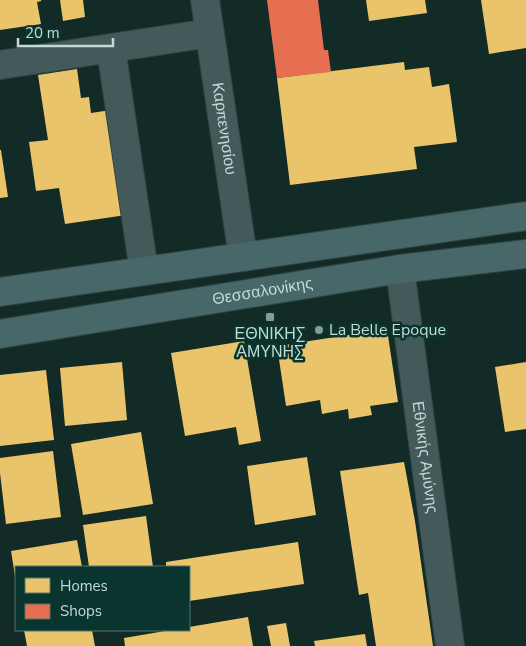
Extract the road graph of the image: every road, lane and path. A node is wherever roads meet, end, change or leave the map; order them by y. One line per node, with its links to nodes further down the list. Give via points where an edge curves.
1 (205, 0): 2 (street, Καρπενησίου)
2 (210, 33): 3 (street); 7 (street, Καρπενησίου)
3 (111, 48): 4 (street); 9 (street)
4 (0, 65)
5 (526, 216): 7 (main road)
6 (526, 254): 8 (main road, Θεσσαλονίκης)
7 (243, 257): 9 (main road)
8 (400, 269): 11 (main road, Θεσσαλονίκης); 12 (street, Εθνικής Αμύνης)
9 (144, 271): 10 (main road)
10 (0, 292)
11 (0, 334)
12 (450, 646)

